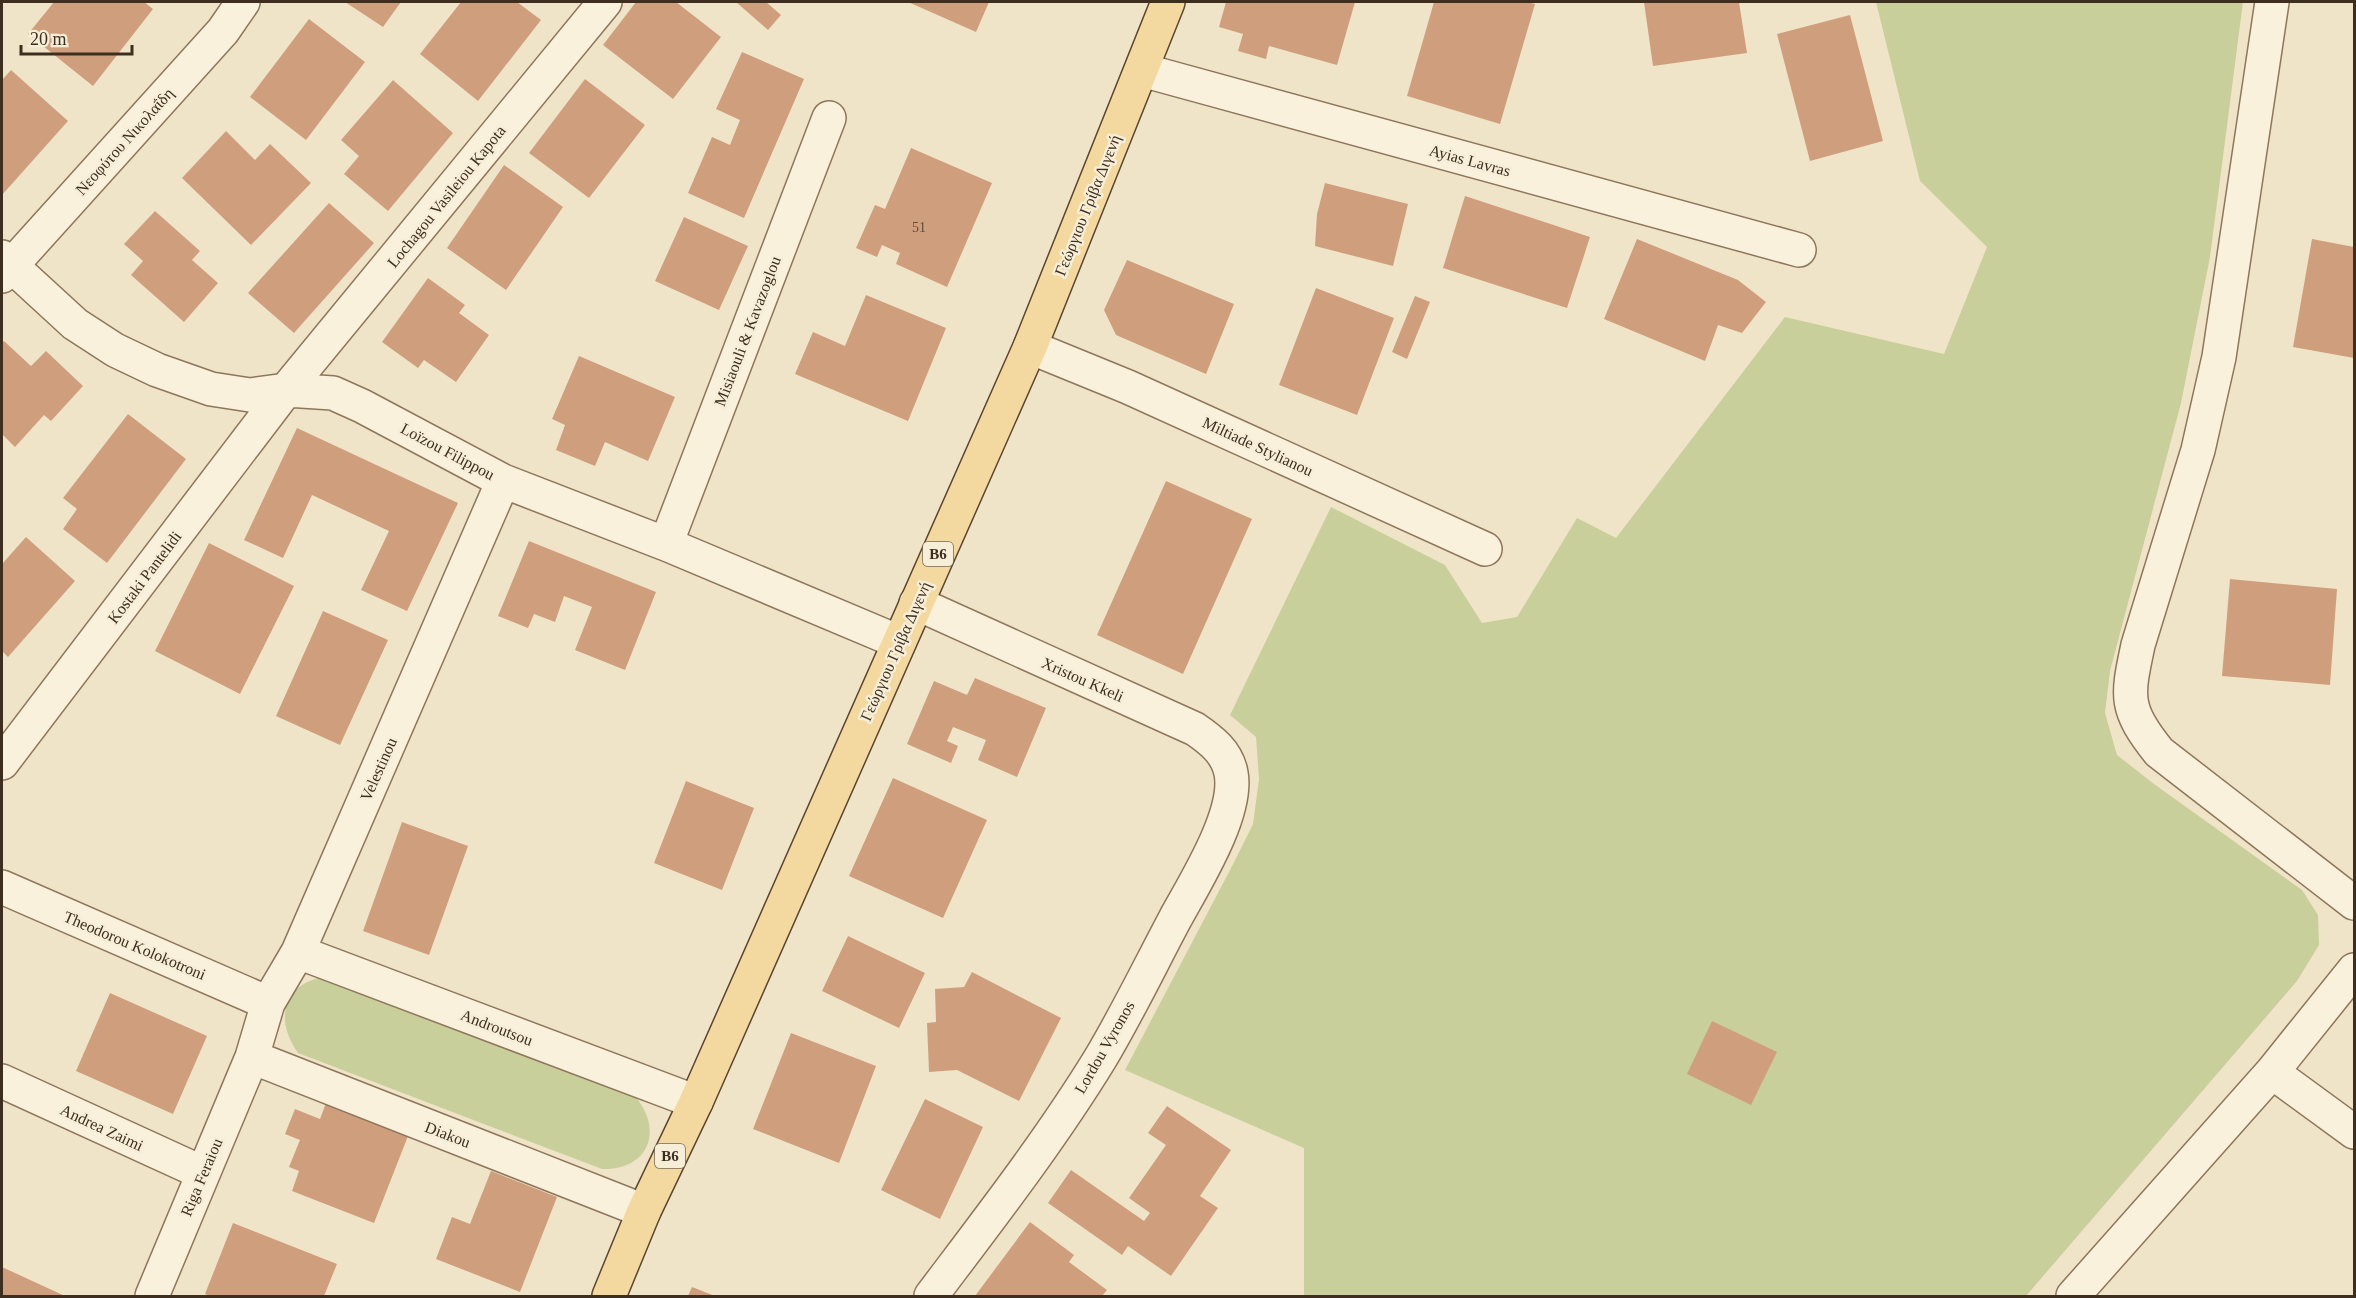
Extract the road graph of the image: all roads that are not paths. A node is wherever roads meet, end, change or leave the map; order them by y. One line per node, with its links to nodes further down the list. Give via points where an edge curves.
1 (243, 2): 8 (street, Νεοφύτου Νικολαΐδη, via 223,31)
2 (605, 2): 10 (street, Lochagou Vasileiou Kapota)
3 (1168, 2): 5 (main road, Γεώργιου Γρίβα Διγενή / B6)
4 (2272, 2): 19 (street, via 2209,409 2138,645 2130,684 2132,708 2140,728 2159,752)
5 (1142, 70): 7 (street, Ayias Lavras); 9 (main road, Γεώργιου Γρίβα Διγενή / B6)
6 (829, 118): 12 (street, Misiaouli & Kavazoglou)
7 (1799, 250)
8 (5, 267): 10 (street, Loïzou Filippou, via 75,324 115,350 157,370 211,389 250,395)
9 (1030, 347): 13 (street, Miltiade Stylianou, via 1128,387); 14 (main road, Γεώργιου Γρίβα Διγενή / B6)
10 (286, 390): 11 (street, Loïzou Filippou, via 333,393); 16 (street, Kostaki Pantelidi)
11 (503, 481): 12 (street, Loïzou Filippou); 20 (street, Velestinou)
12 (666, 544): 15 (street, Loïzou Filippou)
13 (1485, 549)
14 (916, 603): 15 (main road, Γεώργιου Γρίβα Διγενή / B6); 17 (street, Xristou Kkeli, via 1195,729 1227,758)
15 (898, 642): 26 (main road, Γεώργιου Γρίβα Διγενή / B6)
16 (2, 764)
17 (1232, 774): 32 (street, Lordou Vyronos, via 1230,798 1207,861 1100,1058 1042,1147)
18 (2, 887): 22 (street, Theodorou Kolokotroni)
19 (2355, 903)
20 (298, 951): 22 (street, Velestinou); 26 (street, Androutsou)
21 (2355, 970): 24 (street)
22 (268, 1003): 23 (street, Velestinou)
23 (252, 1057): 28 (street, Riga Feraiou); 29 (street, Diakou)
24 (2272, 1072): 27 (street); 33 (street)
25 (2, 1081): 28 (street, Andrea Zaimi)
26 (696, 1102): 29 (main road, Γεώργιου Γρίβα Διγενή / B6)
27 (2355, 1132)
28 (203, 1173): 30 (street, Riga Feraiou)
29 (644, 1211): 31 (main road, Γεώργιου Γρίβα Διγενή / B6)
30 (152, 1296)
31 (609, 1296)
32 (931, 1296)
33 (2073, 1296)

